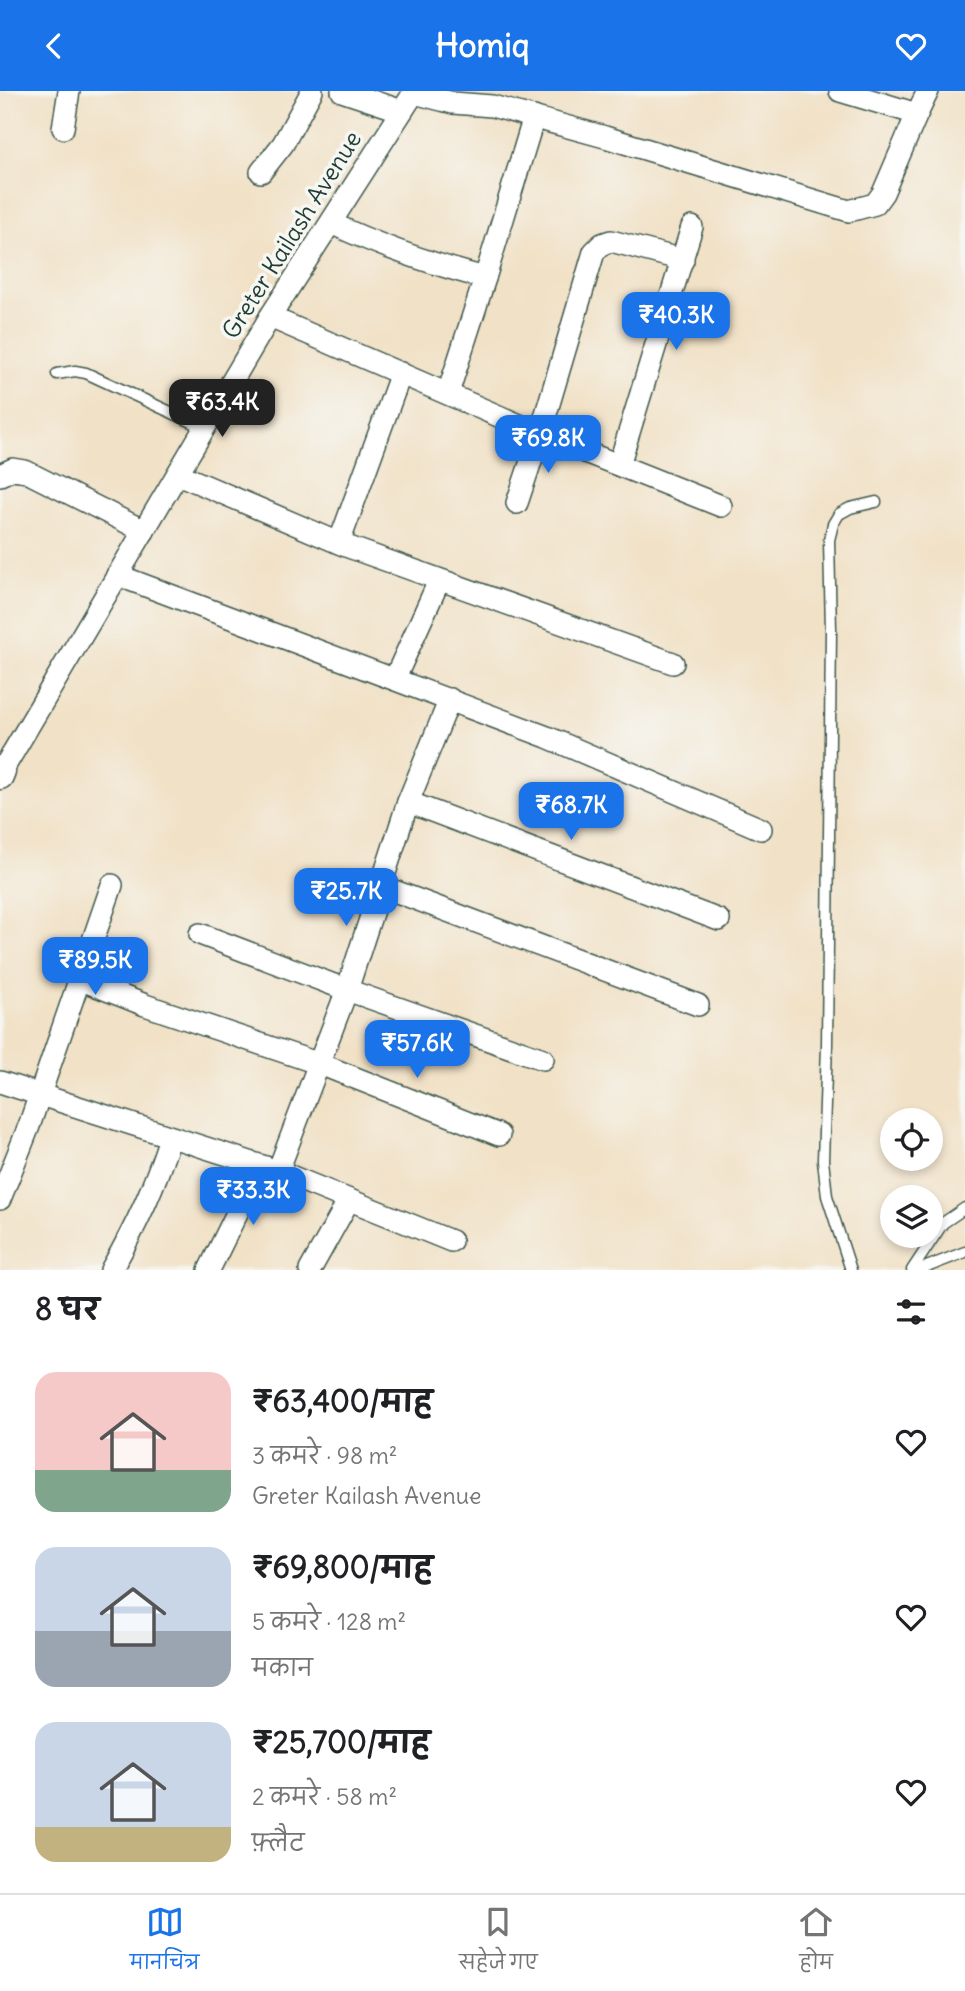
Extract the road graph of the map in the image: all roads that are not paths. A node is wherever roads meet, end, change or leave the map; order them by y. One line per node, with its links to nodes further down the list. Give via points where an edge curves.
1 (69, 91): 10 (street)
2 (312, 91): 11 (street, via 284,144)
3 (342, 91): 7 (street)
4 (840, 91): 8 (street)
5 (928, 91): 8 (street)
6 (415, 92): 7 (street, Greter Kailash Avenue); 9 (street)
7 (402, 111): 12 (street, Greter Kailash Avenue)
8 (917, 114): 9 (street, via 883,193 875,204 849,211)
9 (534, 117): 15 (street)
10 (63, 128)
11 (261, 172)
12 (331, 223): 15 (street, via 436,265); 16 (street, Greter Kailash Avenue)
13 (692, 227): 14 (street)
14 (683, 260): 21 (street, via 611,241 594,252); 22 (street)
15 (485, 278): 19 (street)
16 (270, 317): 17 (street); 20 (street, Greter Kailash Avenue)
17 (401, 373): 19 (street); 29 (street)
18 (57, 374): 20 (lane, via 86,373)
19 (448, 393): 21 (street)
20 (205, 428): 23 (street, Greter Kailash Avenue)
21 (540, 434): 22 (street); 26 (street)
22 (620, 464): 27 (street)
23 (178, 474): 28 (street, Greter Kailash Avenue); 29 (street)
24 (0, 475): 28 (street, via 13,469 24,471)
25 (876, 502): 60 (lane, via 839,515 829,540 824,1160 827,1196)
26 (517, 503)
27 (721, 506)
28 (144, 531): 30 (street, Greter Kailash Avenue)
29 (339, 543): 31 (street)
30 (117, 575): 33 (street); 35 (street, Greter Kailash Avenue)
31 (439, 581): 32 (street); 33 (street)
32 (673, 663)
33 (395, 678): 34 (street)
34 (450, 699): 36 (street); 37 (street)
35 (1, 772)
36 (408, 802): 39 (street); 40 (street)
37 (761, 829)
38 (112, 885): 42 (street)
39 (381, 887): 43 (street); 44 (street)
40 (719, 920)
41 (200, 934): 43 (street)
42 (79, 979): 46 (street); 48 (street)
43 (347, 990): 45 (street); 46 (street)
44 (698, 1005)
45 (543, 1059)
46 (320, 1064): 49 (street); 51 (street)
47 (0, 1082): 48 (street)
48 (38, 1096): 50 (street); 52 (street)
49 (499, 1135)
50 (170, 1138): 51 (street); 57 (street, via 137,1225)
51 (269, 1169): 53 (street); 58 (street)
52 (0, 1199)
53 (349, 1200): 55 (street); 59 (street)
54 (965, 1208): 61 (lane, via 943,1223)
55 (451, 1241)
56 (965, 1252): 62 (lane)
57 (111, 1270)
58 (209, 1270)
59 (310, 1270)
60 (850, 1270)
61 (912, 1270)
62 (919, 1270)

